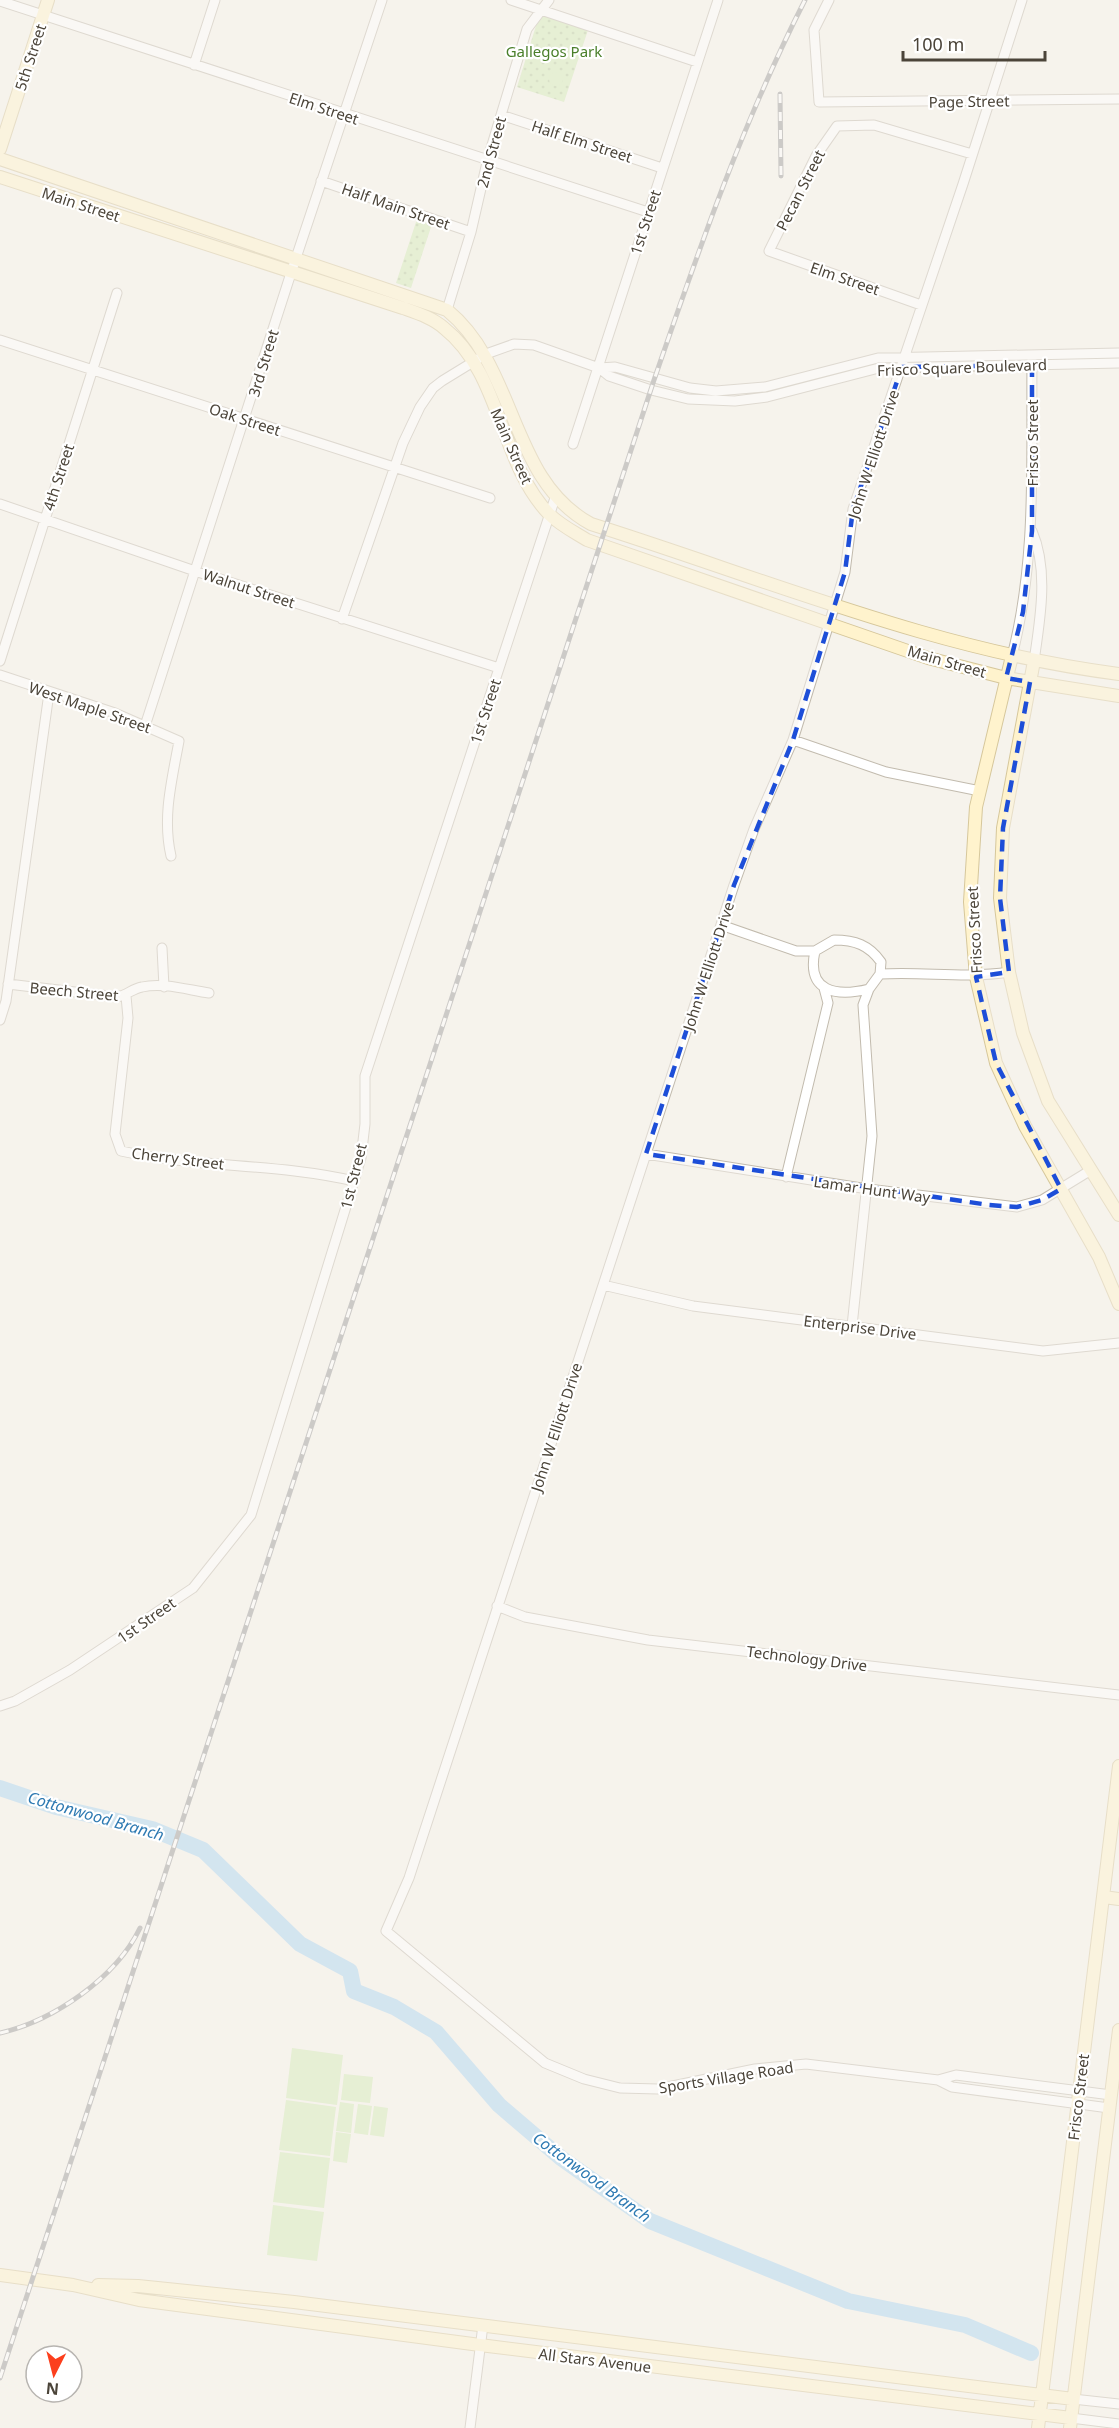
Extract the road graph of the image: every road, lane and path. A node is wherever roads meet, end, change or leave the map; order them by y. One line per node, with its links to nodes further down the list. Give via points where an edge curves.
1 (48, 0): 11 (street, 5th Street)
2 (215, 0): 13 (street)
3 (382, 0): 16 (street, 3rd Street)
4 (511, 0): 10 (street)
5 (549, 0): 10 (street, 2nd Street)
6 (718, 0): 12 (street, 1st Street)
7 (829, 0): 15 (street, Page Street, via 814,30 819,102)
8 (0, 1): 11 (street, Elm Street)
9 (1018, 1): 15 (street, John W Elliott Drive)
10 (543, 10): 12 (street); 17 (street, 2nd Street, via 527,30)
11 (44, 15): 13 (street, Elm Street); 18 (street, 5th Street)
12 (697, 62): 22 (street, 1st Street)
13 (194, 65): 16 (street, Elm Street)
14 (1119, 99): 15 (street, Page Street)
15 (990, 101): 19 (street, John W Elliott Drive)
16 (344, 115): 20 (street, Elm Street); 24 (street, 3rd Street)
17 (501, 115): 20 (street, 2nd Street); 22 (street, Half Elm Street)
18 (0, 149)
19 (972, 154): 27 (street, Pecan Street, via 874,124 837,126 816,156); 31 (street, John W Elliott Drive)
20 (488, 158): 25 (street, Elm Street); 26 (street, 2nd Street)
21 (0, 159): 28 (street, Main Street)
22 (663, 168): 25 (street, 1st Street)
23 (0, 177): 29 (street, Main Street)
24 (321, 181): 26 (street, Half Main Street); 28 (street, 3rd Street)
25 (648, 212): 40 (street, 1st Street)
26 (471, 232): 32 (street, 2nd Street)
27 (769, 252): 31 (street, Elm Street)
28 (296, 259): 29 (street, 3rd Street); 32 (street, Main Street)
29 (291, 273): 37 (street, Main Street, via 426,317 444,327); 42 (street, 3rd Street)
30 (117, 293): 41 (street, 4th Street)
31 (921, 305): 38 (street, John W Elliott Drive)
32 (447, 310): 35 (street, Main Street)
33 (0, 340): 41 (street, Oak Street)
34 (1119, 353): 36 (street, Frisco Square Boulevard)
35 (486, 354): 37 (street); 40 (street, Frisco Square Boulevard, via 527,343); 46 (street, Main Street, via 528,451)
36 (1032, 360): 38 (street, Frisco Square Boulevard); 39 (street, Frisco Square Boulevard); 50 (street, Frisco Street)
37 (473, 362): 44 (street, via 433,388 420,407); 48 (street, Main Street, via 530,490)
38 (903, 362): 40 (street, Frisco Square Boulevard, via 878,358 739,390 690,388 615,368); 52 (street, John W Elliott Drive, via 853,509 845,572)
39 (1119, 363)
40 (599, 368): 43 (street, 1st Street)
41 (93, 369): 42 (street, Oak Street); 49 (street, 4th Street)
42 (245, 419): 44 (street, Oak Street); 51 (street, 3rd Street)
43 (573, 444)
44 (395, 466): 45 (street, Oak Street); 53 (street)
45 (490, 498)
46 (555, 498): 48 (street, 1st Street); 52 (street, Main Street, via 591,524)
47 (0, 504): 49 (street, Walnut Street)
48 (550, 515): 54 (street, Main Street, via 600,545); 58 (street, 1st Street)
49 (45, 519): 51 (street, Walnut Street); 56 (street, 4th Street)
50 (1032, 531): 55 (street, Frisco Street, via 1023,612); 57 (street, Frisco Street, via 1040,549 1041,618)
51 (195, 571): 53 (street, Walnut Street); 65 (street, 3rd Street)
52 (836, 605): 54 (street, John W Elliott Drive); 55 (street, Main Street)
53 (342, 619): 58 (street, Walnut Street)
54 (831, 623): 61 (street, Main Street, via 928,658); 66 (street, John W Elliott Drive)
55 (1012, 656): 57 (street, Main Street); 61 (street, Frisco Street)
56 (0, 661)
57 (1034, 661): 59 (street, Main Street); 62 (street, Frisco Street)
58 (499, 668): 93 (street, 1st Street, via 365,1076 365,1124)
59 (1119, 674)
60 (0, 675): 63 (street, West Maple Street)
61 (1006, 678): 62 (street, Main Street); 67 (street, Frisco Street)
62 (1030, 682): 64 (street, Main Street); 76 (street, Frisco Street, via 1003,828 1000,898)
63 (49, 693): 65 (street, West Maple Street); 79 (street)
64 (1119, 696)
65 (145, 726): 68 (street, West Maple Street, via 179,741 167,812)
66 (793, 740): 67 (street, via 886,772); 69 (street, John W Elliott Drive, via 754,829)
67 (980, 791): 78 (street, Frisco Street, via 970,902)
68 (171, 856)
69 (721, 925): 71 (street); 90 (street, John W Elliott Drive)
70 (162, 948): 80 (street)
71 (796, 951): 72 (street); 74 (street)
72 (815, 951): 73 (street, via 825,944 849,940 874,952); 74 (street)
73 (881, 962): 75 (street); 77 (street)
74 (812, 965): 81 (street, via 815,978)
75 (905, 972): 77 (street); 78 (street)
76 (1009, 972): 78 (street); 91 (street, Frisco Street, via 1023,1033 1048,1101)
77 (880, 974): 82 (street)
78 (976, 977): 95 (street, Frisco Street, via 996,1063 1025,1126)
79 (8, 984): 86 (street, Beech Street, via 95,996); 89 (street)
80 (164, 987): 83 (street, Beech Street); 86 (street, Beech Street, via 150,985 134,989)
81 (824, 988): 85 (street); 87 (street)
82 (868, 989): 84 (street); 88 (street)
83 (209, 993)
84 (854, 993): 85 (street); 88 (street)
85 (842, 994): 87 (street)
86 (126, 996): 93 (street, Cherry Street, via 128,1018 115,1134 121,1150 161,1158 291,1168)
87 (828, 1004): 92 (street)
88 (863, 1005): 94 (street, via 872,1136)
89 (0, 1020)
90 (646, 1154): 92 (street, Lamar Hunt Way); 97 (street, John W Elliott Drive)
91 (1091, 1170): 95 (street, Lamar Hunt Way); 96 (street, Frisco Street)
92 (786, 1177): 94 (street, Lamar Hunt Way)
93 (354, 1181): 103 (street, 1st Street, via 251,1515 193,1588 70,1670)
94 (868, 1189): 95 (street, Lamar Hunt Way, via 1017,1207); 99 (street)
95 (1061, 1189): 98 (street, Frisco Street, via 1099,1257)
96 (1119, 1215)
97 (603, 1285): 99 (street, Enterprise Drive, via 693,1306); 101 (street, John W Elliott Drive)
98 (1119, 1304)
99 (852, 1326): 100 (street, Enterprise Drive, via 1042,1351)
100 (1119, 1343)
101 (497, 1605): 102 (street, Technology Drive, via 525,1617 648,1640); 107 (street, John W Elliott Drive, via 409,1878)
102 (1119, 1695)
103 (0, 1706)
104 (1119, 1766): 105 (street, Frisco Street)
105 (1104, 1897): 106 (street); 109 (street, Frisco Street)
106 (1119, 1899)
107 (386, 1930): 109 (street, Sports Village Road, via 544,2062 584,2079 620,2088 658,2089 755,2069 806,2064 938,2080 956,2075)
108 (1119, 2030): 110 (street)
109 (1078, 2097): 110 (street, Sports Village Road); 121 (street, Frisco Street)
110 (1110, 2101): 122 (street)
111 (0, 2275): 112 (street, All Stars Avenue)
112 (73, 2286): 113 (street, All Stars Avenue, via 138,2286); 114 (street, All Stars Avenue, via 139,2300)
113 (214, 2294): 114 (street); 115 (street, All Stars Avenue)
114 (212, 2309): 116 (street, All Stars Avenue)
115 (483, 2325): 116 (street); 117 (street, All Stars Avenue)
116 (480, 2345): 118 (street, All Stars Avenue); 127 (street)
117 (680, 2350): 118 (street); 119 (street, All Stars Avenue)
118 (676, 2370): 120 (street, All Stars Avenue)
119 (840, 2371): 120 (street); 121 (street, All Stars Avenue)
120 (836, 2389): 124 (street, All Stars Avenue)
121 (1041, 2397): 122 (street, All Stars Avenue); 124 (street, Frisco Street)
122 (1073, 2399): 123 (street, All Stars Avenue); 125 (street)
123 (1119, 2404)
124 (1038, 2422): 125 (street, All Stars Avenue)
125 (1070, 2423): 126 (street, All Stars Avenue)
126 (1119, 2424)
127 (470, 2428)

